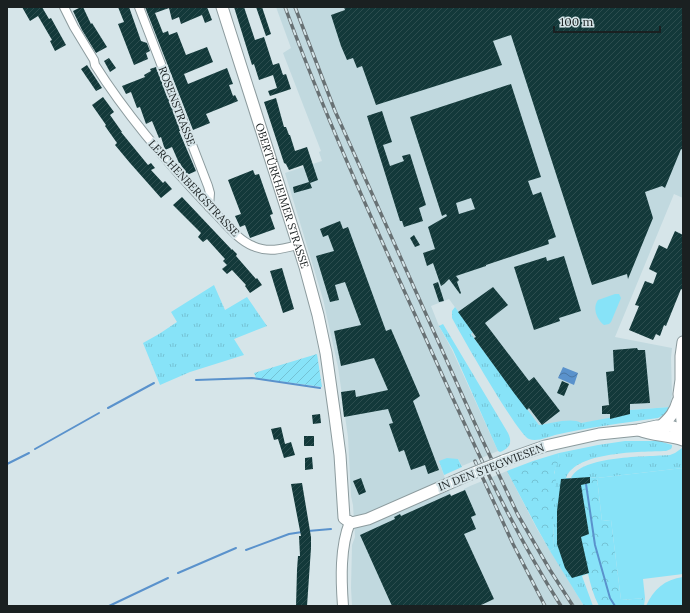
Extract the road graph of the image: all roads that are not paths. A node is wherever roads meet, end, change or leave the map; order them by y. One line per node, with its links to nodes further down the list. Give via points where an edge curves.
1 (64, 7): 4 (street, LERCHENBERGSTRASSE, via 95,65 122,104 162,156)
2 (139, 7): 4 (street, ROSENSTRASSE, via 208,186)
3 (222, 7): 5 (main road, OBERTÜRKHEIMER STRASSE)
4 (209, 207): 5 (street, LERCHENBERGSTRASSE, via 244,241 254,247 271,250)
5 (297, 244): 15 (main road, OBERTÜRKHEIMER STRASSE, via 326,353 339,446 343,515)
6 (683, 342): 7 (main road)
7 (682, 383): 8 (main road)
8 (679, 398): 9 (main road, via 674,413); 11 (main road)
9 (661, 426): 10 (main road, IN DEN STEGWIESEN); 11 (main road, IN DEN STEGWIESEN)
10 (638, 430): 13 (main road, IN DEN STEGWIESEN); 15 (main road, IN DEN STEGWIESEN, bridge, via 576,438 540,447 368,519)
11 (683, 430)
12 (683, 435): 13 (main road, IN DEN STEGWIESEN)
13 (672, 437): 14 (main road, IN DEN STEGWIESEN)
14 (683, 440)
15 (350, 522): 16 (street, via 344,540)
16 (343, 606)

